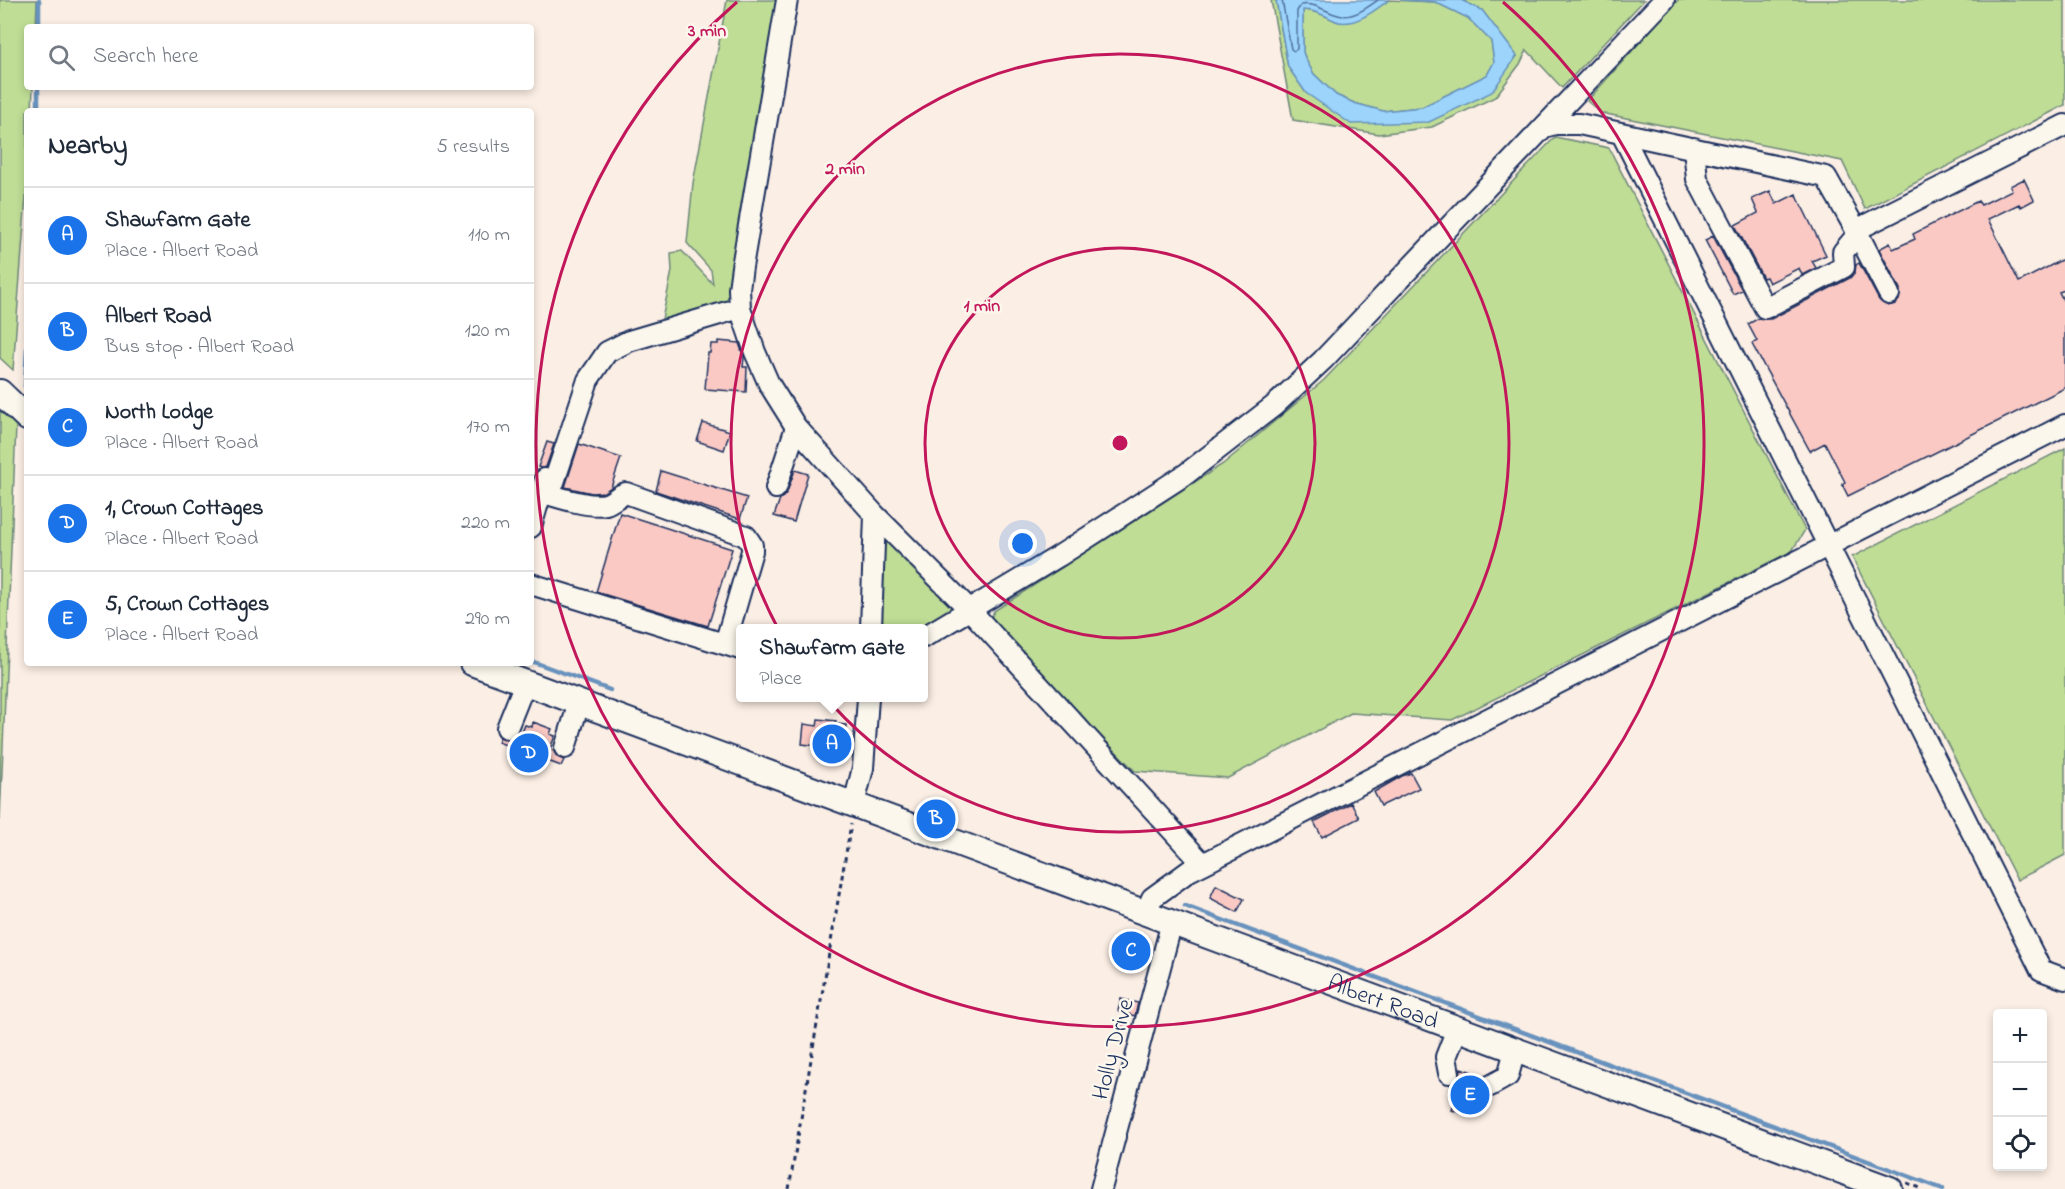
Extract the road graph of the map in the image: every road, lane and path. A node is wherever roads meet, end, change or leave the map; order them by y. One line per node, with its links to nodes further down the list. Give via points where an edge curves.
1 (787, 0): 9 (lane, via 739,283)
2 (1664, 0): 3 (lane)
3 (1544, 128): 5 (lane, via 1572,124); 20 (lane, via 1323,360 1275,405 1186,474)
4 (2064, 128): 7 (lane)
5 (1622, 134): 6 (lane); 18 (lane)
6 (1694, 148): 7 (lane, via 1826,177); 7 (lane, via 1697,179 1765,308 1844,267 1843,252)
7 (1857, 232): 8 (lane)
8 (1889, 294)
9 (740, 308): 13 (lane, via 769,384); 14 (lane, via 629,341 607,352 588,380 555,482)
10 (0, 392): 11 (main road)
11 (24, 415)
12 (2065, 425): 18 (lane)
13 (796, 427): 15 (lane); 17 (lane)
14 (539, 482): 16 (lane); 21 (lane, via 598,505 609,504 626,492 746,536 752,551)
15 (776, 488)
16 (534, 510)
17 (875, 515): 20 (lane); 22 (lane)
18 (1830, 546): 33 (lane); 36 (lane, via 2041,970)
19 (534, 585): 25 (lane)
20 (970, 610): 24 (lane); 33 (lane)
21 (737, 624)
22 (871, 624)
23 (736, 631): 25 (lane)
24 (928, 635)
25 (733, 646)
26 (480, 666): 27 (main road, Albert Road)
27 (525, 683): 29 (main road, Albert Road); 30 (lane)
28 (868, 702): 32 (lane, via 863,768)
29 (579, 703): 31 (lane); 32 (main road, Albert Road)
30 (507, 728)
31 (565, 748)
32 (854, 804): 34 (main road, Albert Road); 41 (path)
33 (1203, 864): 34 (lane, via 1152,898)
34 (1146, 912): 35 (main road, Albert Road)
35 (1172, 922): 37 (main road, Albert Road); 42 (lane, Holly Drive)
36 (2065, 979)
37 (1457, 1029): 38 (main road, Albert Road); 39 (lane, via 1446,1057)
38 (1515, 1050): 40 (lane, via 1508,1076); 43 (main road, Albert Road)
39 (1449, 1073)
40 (1490, 1086)
41 (789, 1189)
42 (1101, 1189)
43 (1890, 1189)

